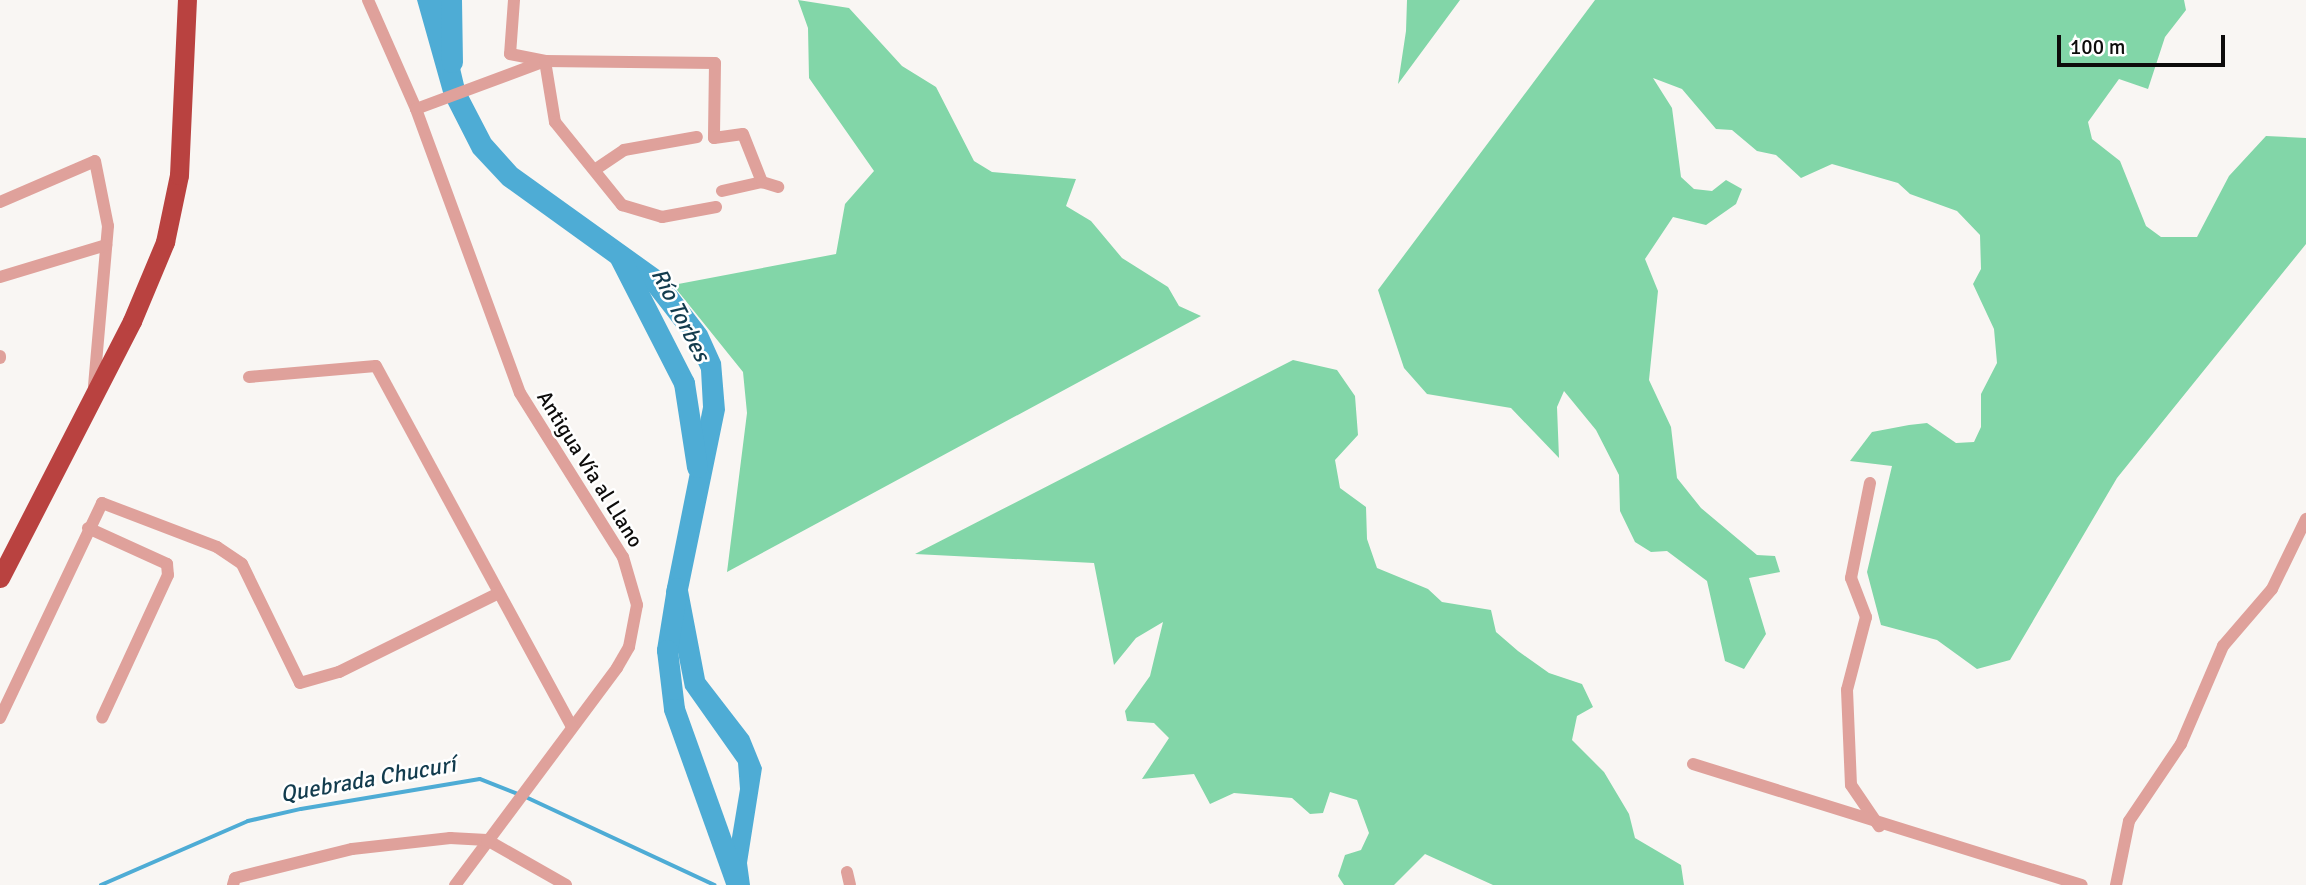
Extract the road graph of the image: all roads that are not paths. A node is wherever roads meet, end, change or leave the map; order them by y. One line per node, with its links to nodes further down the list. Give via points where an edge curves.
1 (187, 0): 16 (highway, via 174,210 132,321)
2 (368, 0): 5 (street, Antigua Vía al Llano)
3 (514, 0): 4 (street, via 510,54)
4 (545, 61): 5 (street); 7 (street, via 555,122); 8 (street, via 715,63 714,138 743,134)
5 (416, 109): 24 (street, Antigua Vía al Llano, via 520,393 603,522 636,588 637,621 629,647)
6 (697, 137): 7 (street, via 624,150)
7 (596, 169): 12 (street, via 622,205 662,217)
8 (762, 182): 9 (street); 10 (street)
9 (778, 187)
10 (722, 191)
11 (0, 202): 13 (street, via 95,160 105,190)
12 (716, 207)
13 (106, 245): 14 (street); 16 (street)
14 (0, 277)
15 (249, 377): 21 (street, via 376,366)
16 (93, 396): 20 (highway)
17 (1870, 482): 26 (street, via 1851,578 1866,617 1847,690 1851,785)
18 (2306, 519): 34 (street, via 2272,589 2223,646 2181,744 2129,821)
19 (88, 528): 21 (street, via 102,503 217,547 242,564 300,683 339,672); 22 (street); 23 (street, via 167,564 168,575)
20 (0, 578)
21 (499, 593): 24 (street)
22 (0, 718)
23 (102, 718)
24 (571, 725): 27 (street, Antigua Vía al Llano)
25 (1693, 764): 26 (street)
26 (1879, 826): 33 (street)
27 (487, 840): 29 (street, via 352,849 235,878); 30 (street, Antigua Vía al Llano); 31 (street)
28 (847, 872): 32 (street)
29 (233, 885)
30 (455, 885)
31 (566, 885)
32 (850, 885)
33 (2082, 885)
34 (2116, 885)

